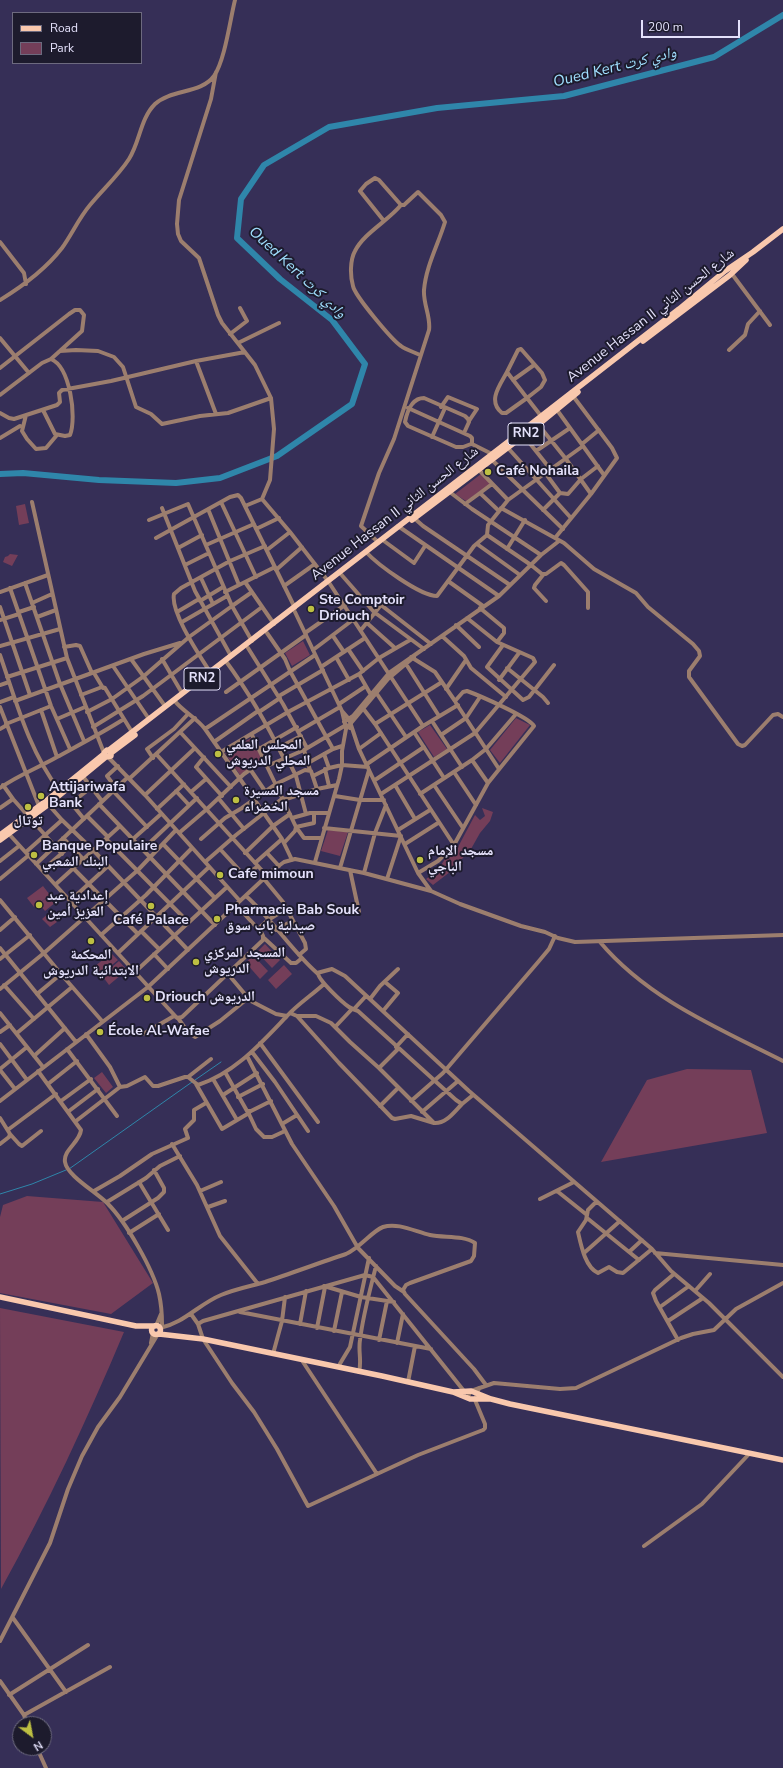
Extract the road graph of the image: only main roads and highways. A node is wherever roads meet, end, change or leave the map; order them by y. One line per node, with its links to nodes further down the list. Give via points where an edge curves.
1 (783, 229): 2 (main road, Avenue Hassan II شارع الحسن الثاني / RN2)
2 (731, 272): 3 (main road, Avenue Hassan II شارع الحسن الثاني / RN2, via 557,410); 3 (main road, Avenue Hassan II شارع الحسن الثاني / RN2, via 725,271 541,416)
3 (537, 423): 4 (main road, Avenue Hassan II شارع الحسن الثاني / RN2); 4 (main road, Avenue Hassan II شارع الحسن الثاني / RN2, via 524,436)
4 (492, 457): 5 (main road, Avenue Hassan II شارع الحسن الثاني / RN2)
5 (295, 610): 6 (main road, Avenue Hassan II شارع الحسن الثاني / RN2); 6 (main road, Avenue Hassan II شارع الحسن الثاني / RN2, via 268,633)
6 (226, 662): 7 (main road, Avenue Hassan II شارع الحسن الثاني / RN2); 7 (main road, Avenue Hassan II شارع الحسن الثاني / RN2, via 182,693)
7 (175, 702): 8 (main road, Avenue Hassan II شارع الحسن الثاني / RN2); 8 (main road, Avenue Hassan II شارع الحسن الثاني / RN2, via 166,706)
8 (107, 754): 9 (main road, Avenue Hassan II شارع الحسن الثاني / RN2)
9 (82, 775): 10 (main road, Avenue Hassan II شارع الحسن الثاني / RN2); 10 (main road, Avenue Hassan II شارع الحسن الثاني / RN2, via 59,790)
10 (47, 803): 11 (main road, Avenue Hassan II شارع الحسن الثاني / RN2); 11 (main road, Avenue Hassan II شارع الحسن الثاني / RN2, via 39,806)
11 (28, 817): 12 (main road, Avenue Hassan II شارع الحسن الثاني / RN2)
12 (8, 833): 13 (main road, Avenue Hassan II شارع الحسن الثاني / RN2); 14 (main road, Avenue Hassan II شارع الحسن الثاني / RN2)
13 (0, 835)
14 (0, 840)
15 (0, 1297): 16 (main road)
16 (453, 1392): 17 (main road, via 475,1400); 17 (main road, via 478,1390)
17 (491, 1399): 18 (main road)
18 (783, 1460)

